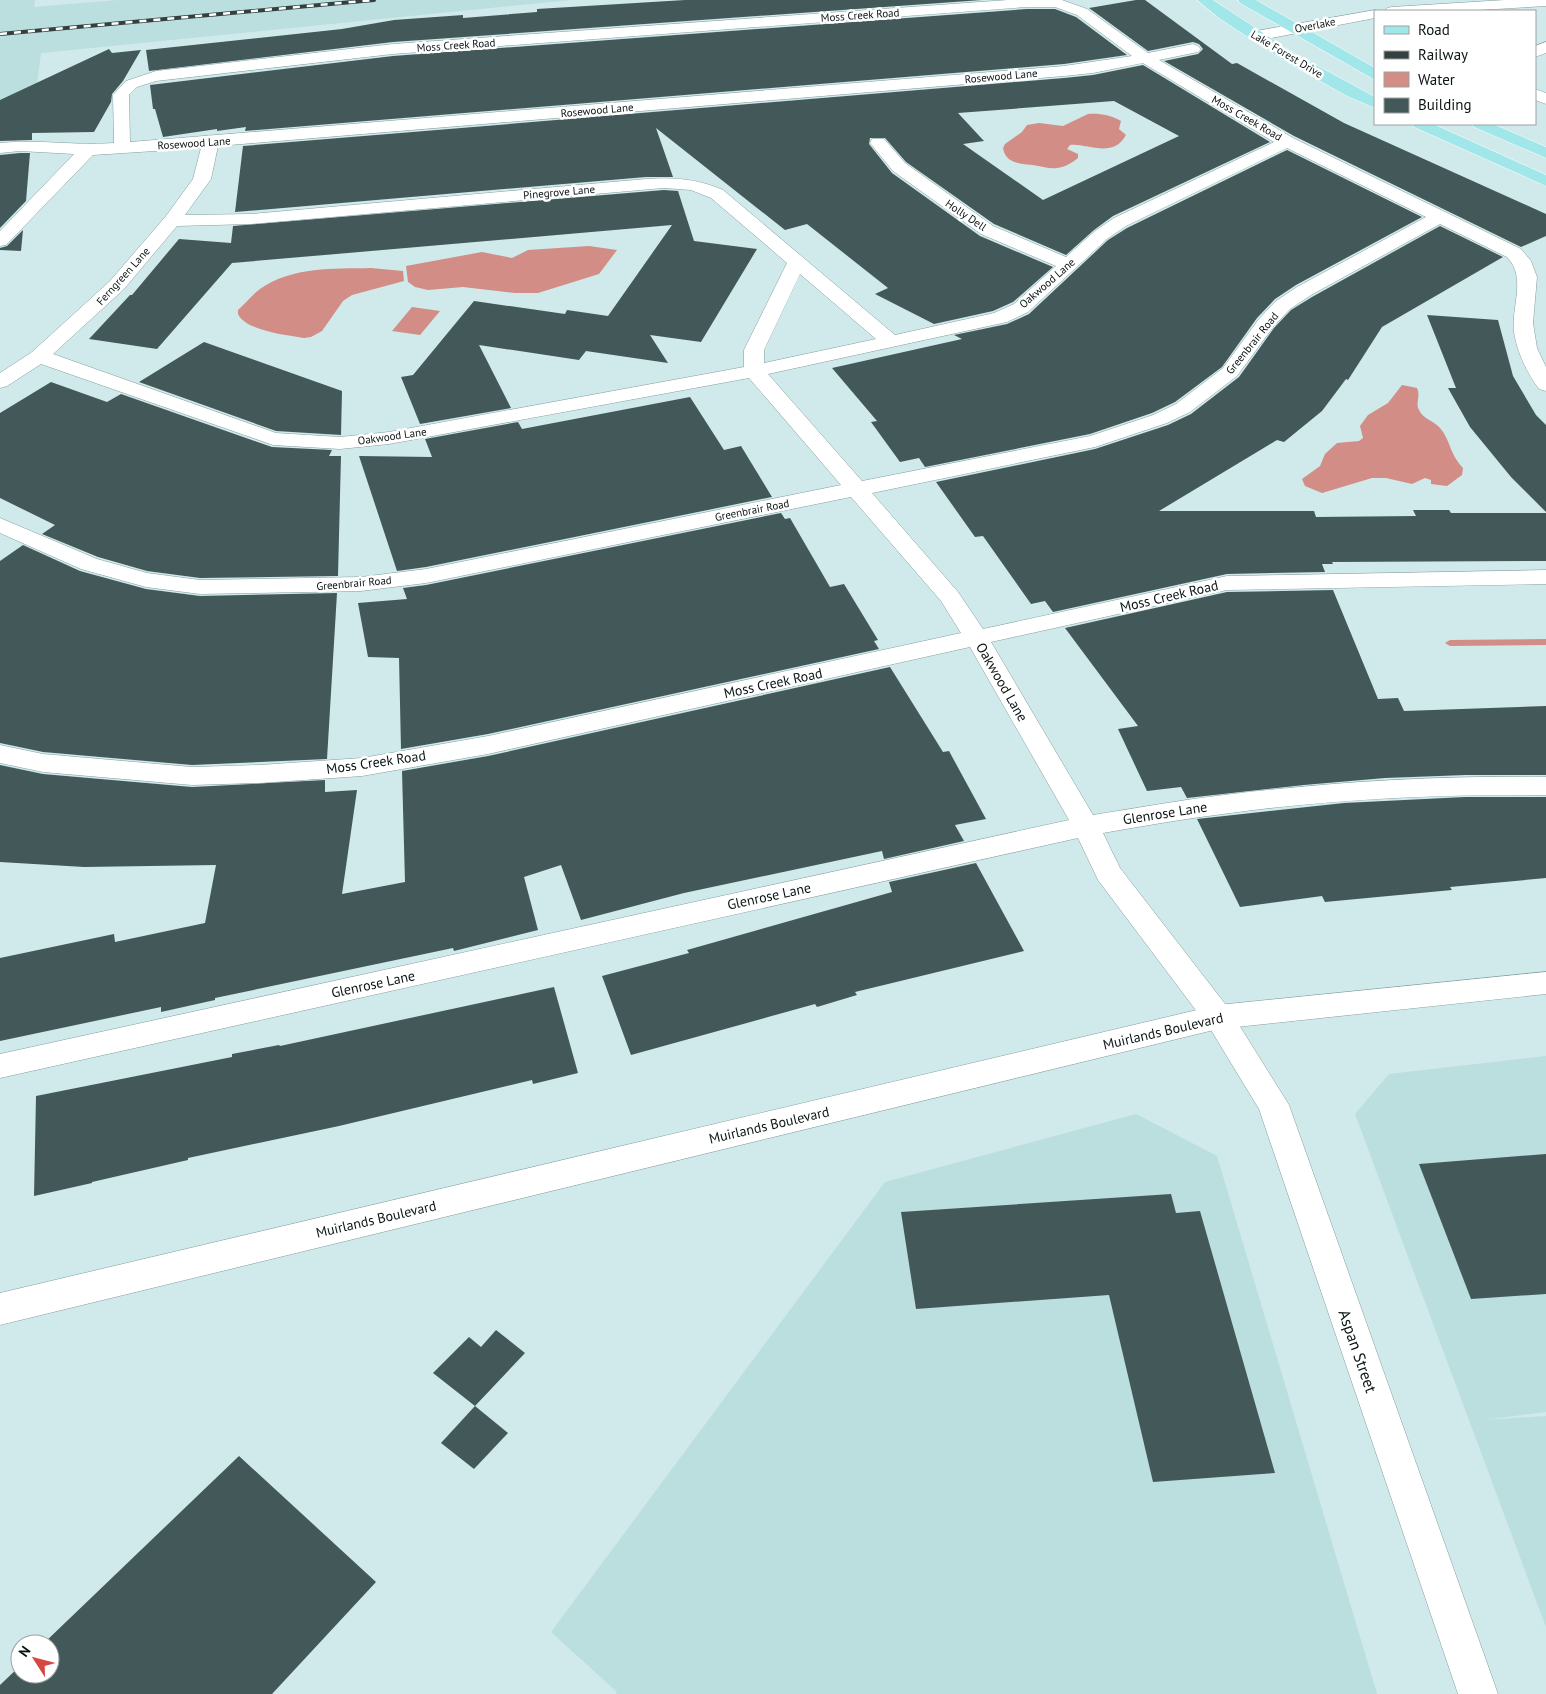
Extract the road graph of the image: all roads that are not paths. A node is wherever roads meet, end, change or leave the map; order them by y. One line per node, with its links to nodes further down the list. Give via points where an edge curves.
1 (1204, 0): 8 (main road, Lake Forest Drive)
2 (1245, 0): 7 (main road, Lake Forest Drive)
3 (1546, 2): 4 (street)
4 (1479, 3): 5 (street)
5 (1403, 10)
6 (1374, 14): 7 (street, Overlake)
7 (1293, 29): 8 (street, Overlake); 11 (main road, Lake Forest Drive)
8 (1256, 36): 12 (main road, Lake Forest Drive)
9 (1193, 49): 10 (street, Rosewood Lane)
10 (1145, 58): 15 (street, Rosewood Lane, via 1064,71); 16 (street, Moss Creek Road); 19 (street, Moss Creek Road, via 1082,12 1057,3 1042,2 393,50 156,76 136,82 127,86 121,95)
11 (1374, 74)
12 (1374, 103)
13 (1422, 125): 22 (main road)
14 (1482, 125): 21 (main road)
15 (211, 142): 19 (street, Rosewood Lane); 24 (street, Ferngreen Lane, via 202,179)
16 (1287, 142): 23 (street, Moss Creek Road); 27 (street, Oakwood Lane, via 1120,222)
17 (878, 144): 27 (street, Holly Dell, via 899,167 988,230)
18 (0, 148): 20 (street, Rosewood Lane)
19 (122, 148): 20 (street, Rosewood Lane)
20 (88, 150): 25 (street)
21 (1546, 153)
22 (1546, 181)
23 (1440, 216): 32 (street, Moss Creek Road, via 1522,260 1528,279 1523,322 1526,342 1530,357); 33 (street, Greenbrair Road, via 1283,305 1230,372 1183,408 1160,419 1095,441)
24 (172, 220): 26 (street, Pinegrove Lane, via 251,219 653,184 688,184 717,194); 29 (street, Ferngreen Lane, via 117,285)
25 (0, 241)
26 (797, 262): 28 (street, Pinegrove Lane); 30 (street, via 754,350)
27 (1068, 266): 28 (street, Oakwood Lane, via 1012,313)
28 (891, 341): 30 (street, Oakwood Lane)
29 (39, 356): 30 (street, Oakwood Lane, via 273,438 340,443 389,438); 31 (street, Ferngreen Lane)
30 (754, 371): 33 (street, Oakwood Lane)
31 (0, 382)
32 (1546, 385)
33 (857, 489): 34 (street, Greenbrair Road, via 426,576 306,587 200,587 146,580 88,564); 36 (street, Oakwood Lane, via 950,597)
34 (0, 525)
35 (1546, 577): 36 (street, Moss Creek Road, via 1227,583)
36 (977, 639): 37 (street, Moss Creek Road, via 488,745 362,767 192,776 53,764); 39 (street, Oakwood Lane)
37 (0, 754)
38 (1546, 786): 39 (street, Glenrose Lane, via 1470,785 1351,792 1224,804)
39 (1086, 826): 41 (street, Oakwood Lane, via 1108,873); 42 (street, Glenrose Lane)
40 (1546, 983): 41 (street, Muirlands Boulevard)
41 (1218, 1017): 43 (street, Muirlands Boulevard); 44 (street, Aspan Street, via 1273,1105)
42 (0, 1066)
43 (0, 1309)
44 (1478, 1694)

